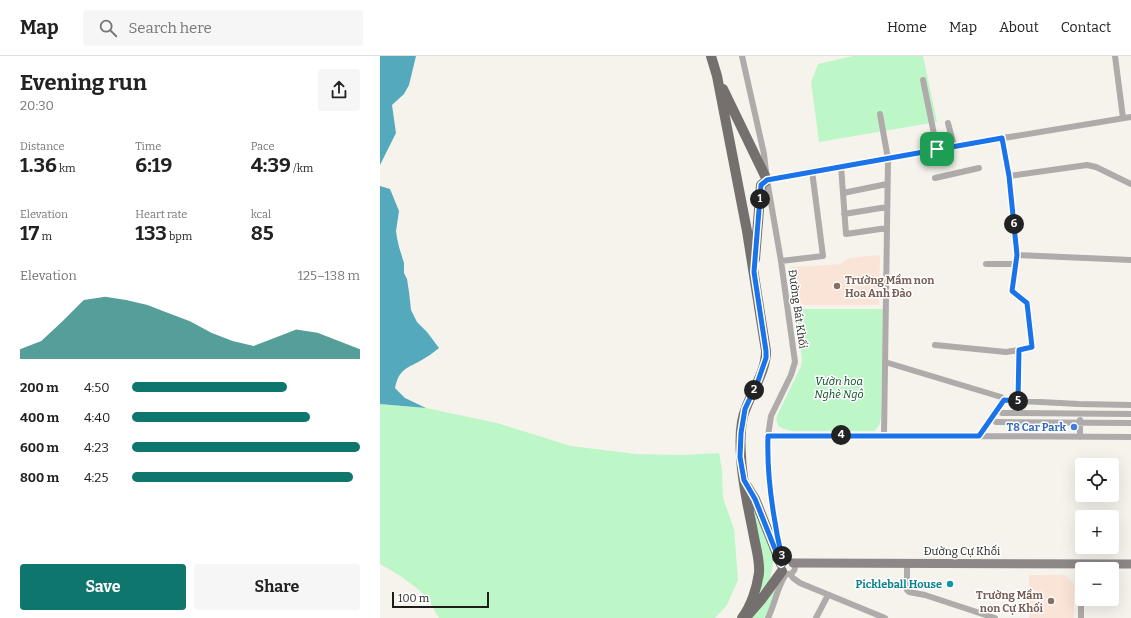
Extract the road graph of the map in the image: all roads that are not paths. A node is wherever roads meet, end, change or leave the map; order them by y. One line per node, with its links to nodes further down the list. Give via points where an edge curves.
1 (711, 56): 4 (main road)
2 (742, 56): 19 (street, Đường Bát Khối, via 764,154)
3 (1115, 56): 8 (street)
4 (717, 76): 19 (main road); 31 (main road)
5 (923, 80): 12 (street)
6 (880, 114): 13 (street)
7 (1131, 117): 8 (street)
8 (1123, 118): 10 (street)
9 (948, 123): 11 (street)
10 (1002, 138): 11 (street); 17 (street)
11 (954, 146): 12 (street)
12 (937, 149): 13 (street)
13 (888, 159): 14 (street); 20 (street)
14 (841, 166): 16 (street); 22 (street)
15 (979, 168): 18 (street)
16 (812, 171): 19 (street); 28 (street, via 823,256)
17 (1009, 176): 21 (street, via 1087,164); 26 (street)
18 (935, 178)
19 (767, 180): 28 (street, Đường Bát Khối); 31 (main road, via 761,185)
20 (888, 184): 22 (street); 23 (street)
21 (1131, 184)
22 (842, 193): 24 (street)
23 (888, 207): 24 (street); 25 (street)
24 (844, 214): 25 (street, via 846,234)
25 (887, 228): 34 (street)
26 (1017, 255): 27 (street); 30 (street)
27 (1131, 260)
28 (781, 261): 44 (street, Đường Bát Khối, via 795,362 791,376 771,416)
29 (986, 264): 30 (street)
30 (1016, 264): 33 (street, via 1012,291 1027,303 1032,347)
31 (754, 272): 49 (main road, via 766,358 745,409 740,457)
32 (935, 345): 33 (street, via 1006,352)
33 (1019, 350): 36 (street)
34 (885, 362): 35 (street); 45 (street)
35 (1004, 400): 36 (street); 46 (street)
36 (1018, 401): 37 (street)
37 (1131, 405)
38 (1079, 411): 39 (street); 40 (street); 42 (street)
39 (1002, 413)
40 (1131, 414)
41 (996, 422): 42 (street)
42 (1080, 422): 43 (street); 47 (street)
43 (1131, 422)
44 (768, 436): 45 (street); 54 (street, Đường Bát Khối, via 767,454 772,502 780,550)
45 (884, 436): 46 (street)
46 (979, 436): 47 (street)
47 (1080, 437): 48 (street)
48 (1131, 437)
49 (744, 480): 54 (main road); 57 (main road, via 759,572 750,605)
50 (907, 563): 51 (street, Đường Cự Khối); 54 (street, Đường Cự Khối); 62 (street, via 909,592)
51 (1075, 564)
52 (1119, 564): 53 (street, Đường Cự Khối)
53 (1131, 564)
54 (786, 568): 55 (street, via 800,583); 58 (main road); 59 (street)
55 (828, 595): 60 (street); 61 (street)
56 (1081, 606): 63 (street)
57 (742, 618)
58 (746, 618)
59 (768, 618)
60 (816, 618)
61 (885, 618)
62 (995, 618)
63 (1081, 618)

